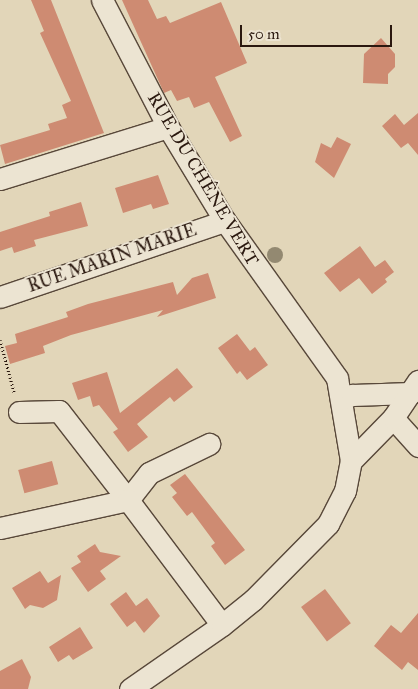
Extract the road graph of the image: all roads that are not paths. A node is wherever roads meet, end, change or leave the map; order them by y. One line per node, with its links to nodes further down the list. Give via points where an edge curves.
1 (102, 0): 2 (street, RUE DU CHÊNE VERT)
2 (168, 127): 3 (street); 4 (street, RUE DU CHÊNE VERT)
3 (0, 179)
4 (224, 221): 5 (street, RUE MARIN MARIE); 7 (street, RUE DU CHÊNE VERT, via 325,357 337,378)
5 (0, 297)
6 (415, 387): 7 (street); 9 (street)
7 (341, 399): 12 (street, RUE DU CHÊNE VERT)
8 (19, 412): 13 (street, via 59,411)
9 (394, 418): 11 (street); 12 (street)
10 (209, 444): 13 (street, via 148,473)
11 (418, 446)
12 (351, 461): 15 (street, via 345,491 328,524 266,590)
13 (128, 500): 14 (street); 15 (street)
14 (0, 528)
15 (222, 626): 16 (street)
16 (130, 689)

